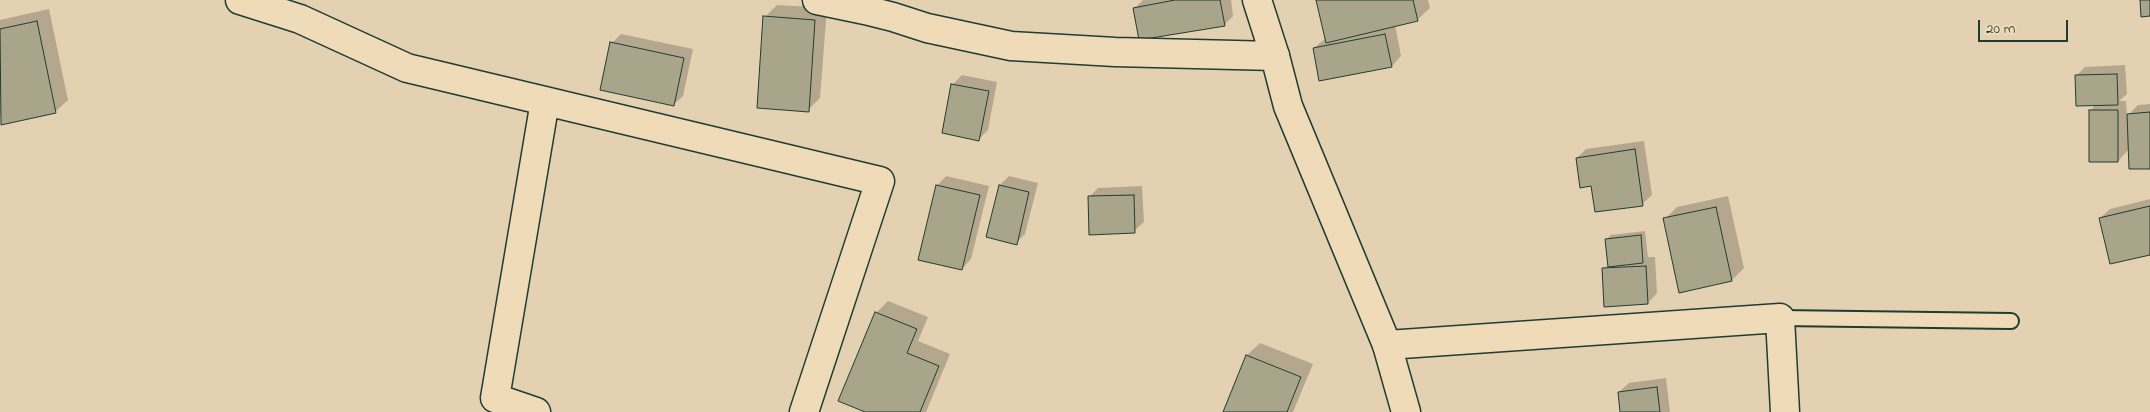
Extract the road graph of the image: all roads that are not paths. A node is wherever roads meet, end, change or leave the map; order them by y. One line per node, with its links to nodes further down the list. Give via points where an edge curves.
1 (240, 0): 6 (street, via 300,18 407,68)
2 (817, 0): 4 (street)
3 (1257, 0): 5 (street)
4 (866, 5): 5 (street, via 927,28 1011,46)
5 (1275, 56): 9 (street, via 1288,106)
6 (545, 101): 10 (street, via 495,398); 11 (street, via 880,181)
7 (1780, 318): 8 (lane); 9 (street); 13 (street)
8 (2011, 321)
9 (1386, 345): 12 (street)
10 (536, 412)
11 (804, 412)
12 (1406, 412)
13 (1785, 412)

